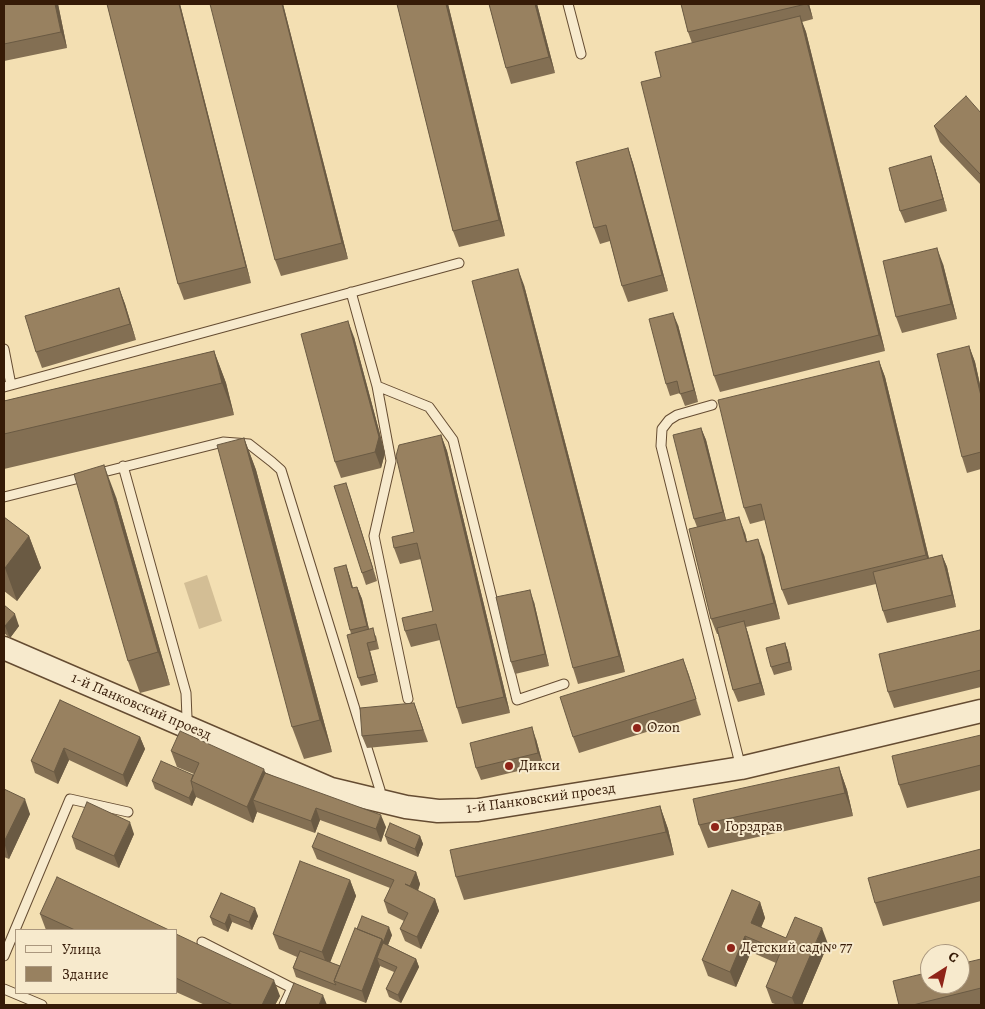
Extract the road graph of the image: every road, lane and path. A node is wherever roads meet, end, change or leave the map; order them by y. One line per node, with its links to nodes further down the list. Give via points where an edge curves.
1 (568, 4): 2 (lane)
2 (580, 54)
3 (459, 262): 4 (lane)
4 (351, 292): 6 (lane); 7 (lane)
5 (4, 348): 6 (lane)
6 (7, 386)
7 (377, 386): 12 (lane, via 430,407 453,440 517,700); 13 (lane, via 391,461 374,536)
8 (712, 405): 16 (lane, via 669,420 662,429 660,446)
9 (123, 466): 10 (lane); 15 (lane, via 186,693); 17 (lane, via 236,441 249,444 281,470 380,790)
10 (4, 496)
11 (4, 648): 15 (street, 1-й Панковский проезд)
12 (564, 684)
13 (408, 699)
14 (981, 711): 16 (street, 1-й Панковский проезд)
15 (185, 726): 17 (street, 1-й Панковский проезд, via 331,789)
16 (741, 768): 17 (street, 1-й Панковский проезд, via 478,810 438,811)
17 (377, 801)
18 (128, 812): 19 (lane, via 70,800)
19 (15, 929)
20 (15, 930): 22 (lane)
21 (202, 942): 25 (lane, via 292,988)
22 (4, 956)
23 (17, 994): 24 (lane)
24 (42, 1005)
25 (284, 1005)

